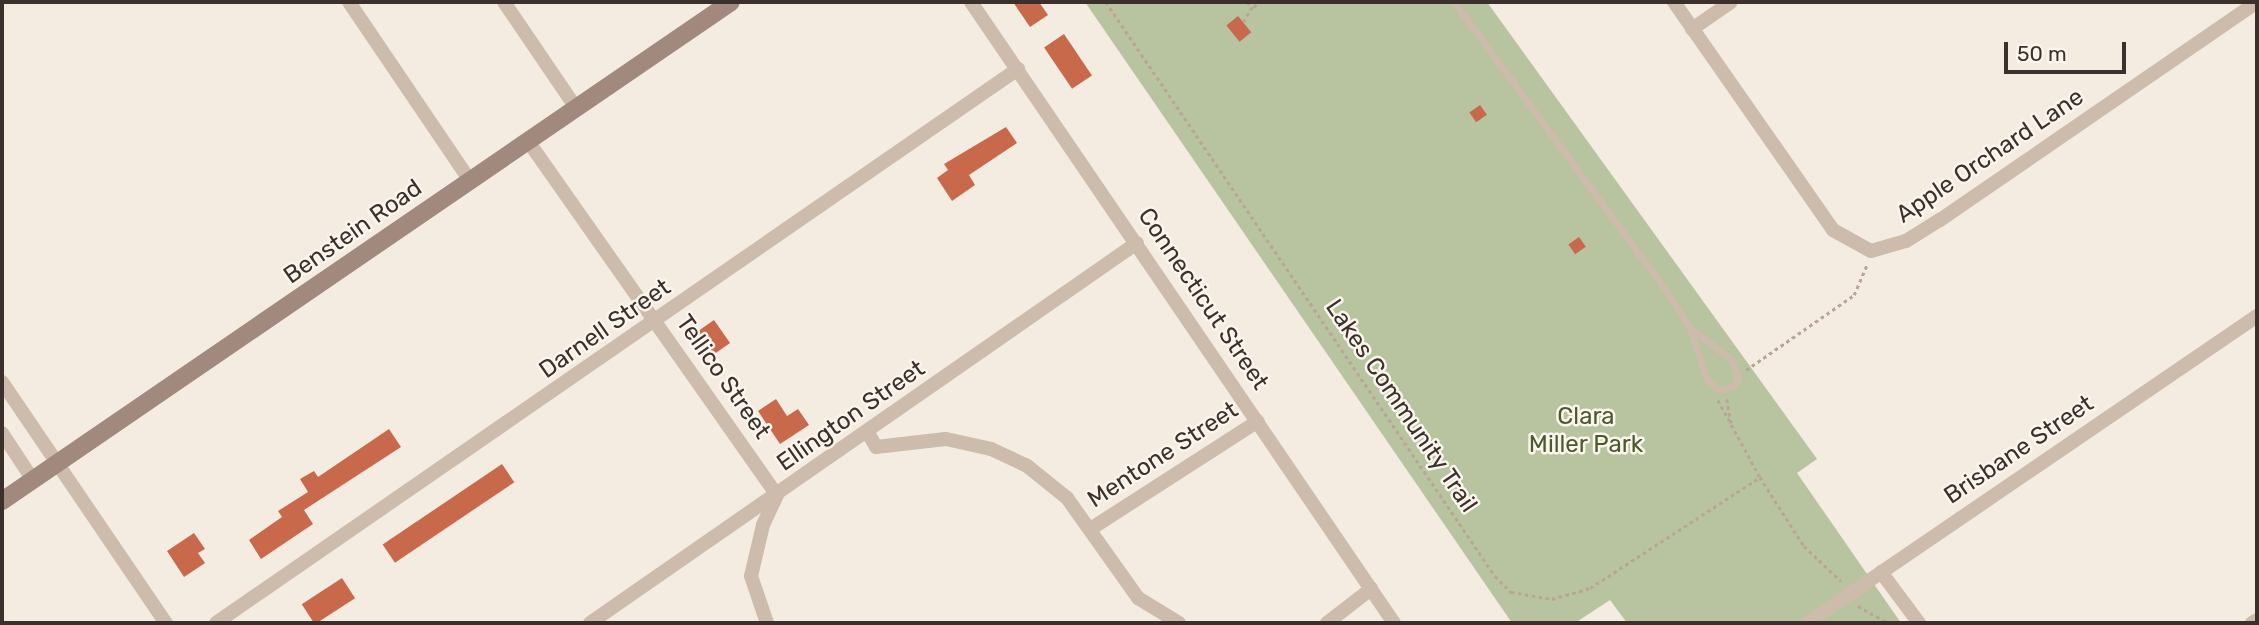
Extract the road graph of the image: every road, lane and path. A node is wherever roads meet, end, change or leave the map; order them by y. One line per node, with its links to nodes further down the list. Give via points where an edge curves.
1 (349, 2): 18 (street)
2 (504, 2): 16 (street)
3 (731, 2): 16 (street, Benstein Road)
4 (971, 2): 15 (street, Connecticut Street)
5 (1106, 2): 33 (path, Lakes Community Trail, via 1511,592 1552,599 1590,588)
6 (1247, 2): 12 (path)
7 (1259, 2): 12 (path)
8 (1454, 2): 23 (lane)
9 (1674, 2): 14 (street)
10 (1731, 2): 14 (street)
11 (2257, 2): 20 (street, Apple Orchard Lane, via 1940,220 1891,248)
12 (1252, 6): 13 (path)
13 (1243, 22)
14 (1692, 29): 20 (street, via 1833,230)
15 (1018, 69): 19 (street, Connecticut Street); 22 (street, Darnell Street)
16 (576, 108): 17 (street, Benstein Road)
17 (528, 141): 18 (street, Benstein Road); 22 (street, Tellico Street)
18 (470, 181): 32 (street, Benstein Road)
19 (1137, 243): 28 (street, Connecticut Street); 31 (street, Ellington Street)
20 (1871, 251): 24 (path, via 1854,295 1746,369)
21 (2257, 316): 38 (street, Brisbane Street)
22 (656, 322): 35 (street, Tellico Street); 43 (street, Darnell Street)
23 (1690, 328): 26 (lane, via 1702,369); 26 (lane, via 1737,368 1734,386)
24 (1745, 377)
25 (2, 382): 32 (street)
26 (1713, 387): 29 (path)
27 (1732, 396): 29 (path, via 1727,398)
28 (1258, 421): 37 (street, Mentone Street); 39 (street, Connecticut Street)
29 (1732, 427): 33 (path)
30 (2, 433): 34 (street)
31 (868, 433): 35 (street, Ellington Street); 37 (street, via 876,447 946,439 990,449 1047,481)
32 (57, 464): 34 (street, Benstein Road); 42 (street)
33 (1760, 477): 40 (path, via 1804,546)
34 (33, 480): 36 (street, Benstein Road)
35 (777, 495): 44 (street, Ellington Street); 45 (street, via 763,525 751,576)
36 (2, 501)
37 (1092, 528): 46 (street, via 1138,598)
38 (1881, 572): 40 (street, Brisbane Street); 51 (street)
39 (1371, 589): 47 (street); 48 (street, Connecticut Street)
40 (1850, 594): 49 (street, Brisbane Street); 50 (path, via 1862,610)
41 (2257, 620): 52 (street)
42 (166, 623)
43 (216, 623)
44 (590, 623)
45 (767, 623)
46 (1179, 623)
47 (1326, 623)
48 (1394, 623)
49 (1807, 623)
50 (1889, 623)
51 (1919, 623)
52 (2252, 623)

